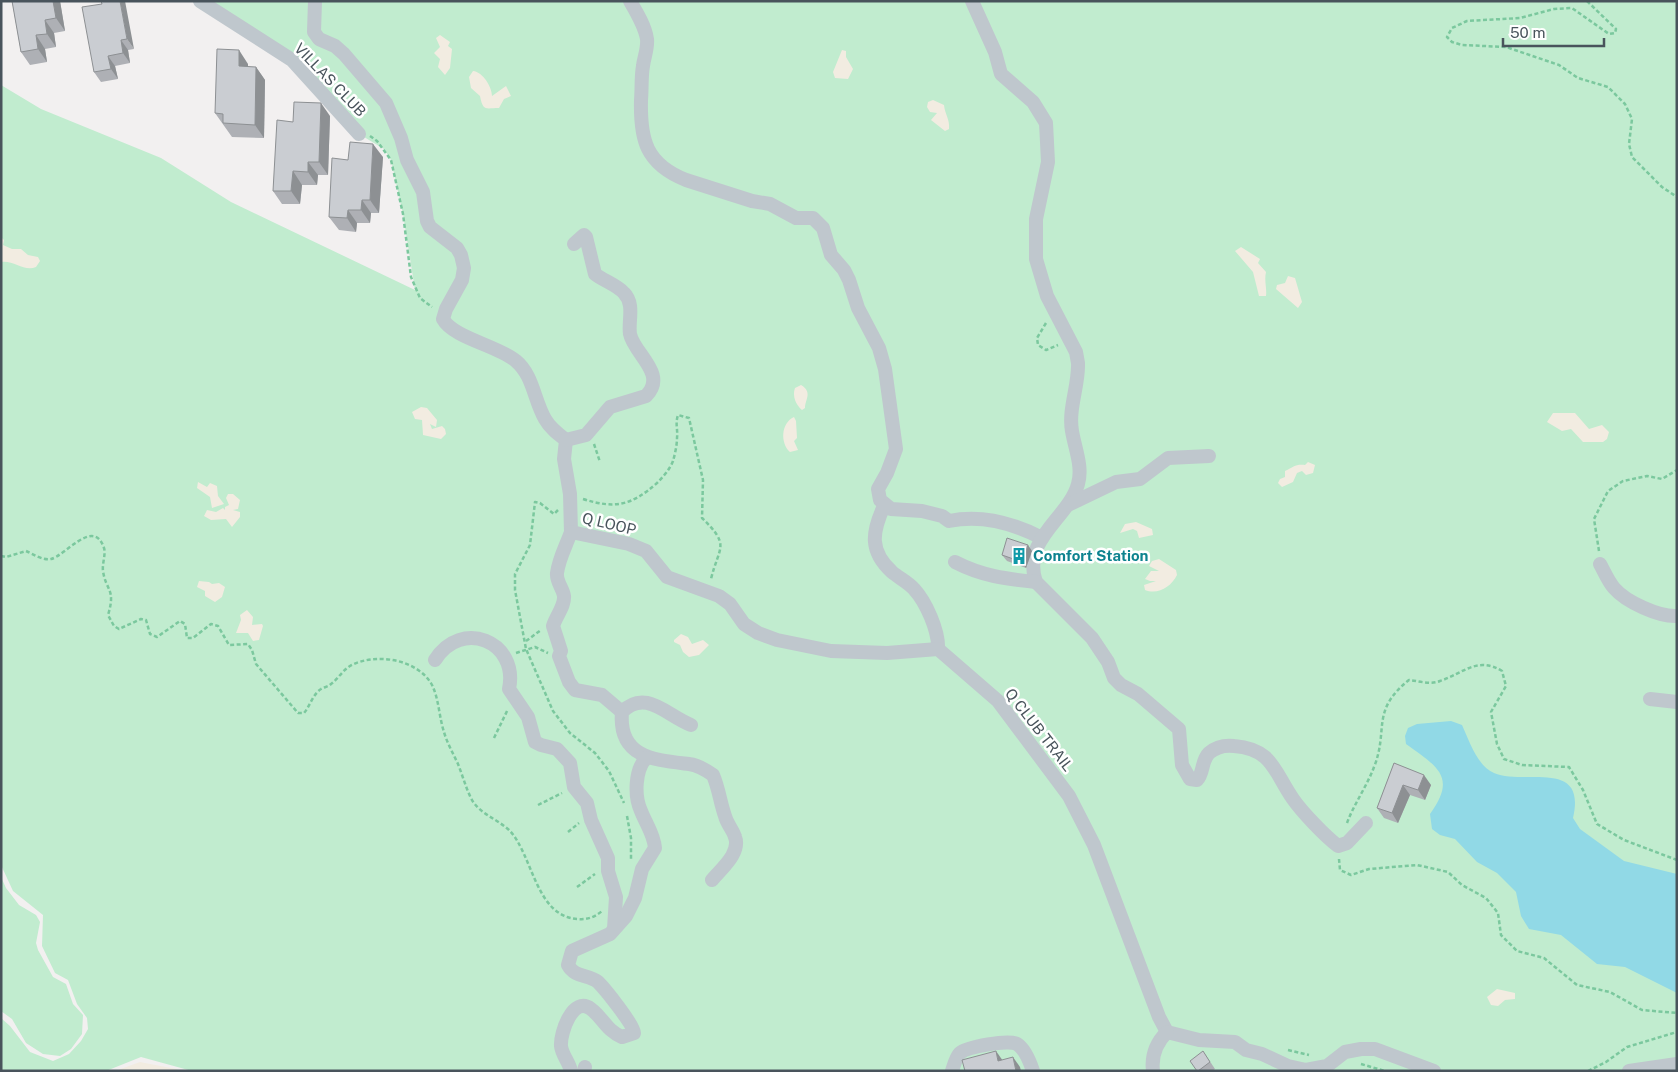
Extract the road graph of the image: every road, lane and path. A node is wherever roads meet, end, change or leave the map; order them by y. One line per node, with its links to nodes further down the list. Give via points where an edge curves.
1 (200, 1): 6 (street, VILLAS CLUB, via 292,60)
2 (315, 1): 10 (street, via 313,27 316,36 344,54 386,103 423,192 430,227 461,254 462,280)
3 (630, 1): 15 (street, via 644,26 647,42 642,72 641,130 650,152 675,176 770,204 796,218 813,218 822,228 831,255 844,270 858,308 879,348 888,385 896,449 878,489)
4 (972, 1): 9 (street, via 995,52 1001,74 1034,102 1046,123 1048,162 1034,246 1040,278)
5 (1587, 1): 7 (path, via 1616,29 1615,33 1609,34 1572,8 1520,18 1467,21 1452,28 1447,37 1462,45 1506,47 1559,65 1578,78 1608,87 1625,104 1632,119 1629,144 1632,157)
6 (359, 134): 10 (path, via 377,141 391,160 415,290 420,298)
7 (1677, 197)
8 (574, 244): 12 (street, via 584,235 586,237 595,274 619,289 628,299 630,334 649,364 652,382 646,396 610,407 586,435)
9 (1050, 303): 11 (street); 11 (path, via 1050,318 1039,330 1038,345 1046,350)
10 (444, 314): 12 (street, via 446,323 468,338 506,354 521,365 544,418)
11 (1071, 340): 16 (street, via 1078,363 1072,431 1080,477)
12 (566, 440): 17 (street, via 564,459 570,494)
13 (1209, 456): 16 (street, via 1168,458 1140,478 1116,482)
14 (1677, 470): 20 (path, via 1662,479 1647,476 1623,481 1608,491 1593,524)
15 (884, 506): 18 (street, via 896,511 922,511 950,520 974,517 998,521); 23 (street, via 875,525 874,542 878,556 914,589 938,637)
16 (1066, 506): 18 (street)
17 (571, 532): 23 (street, Q LOOP, via 629,544 646,551 667,576 719,596 730,604 744,624 777,640 831,651 886,653); 24 (street, Q LOOP, via 556,576 564,596 553,626 561,651)
18 (1042, 538): 21 (street, via 1035,553)
19 (954, 562): 21 (street, via 972,571 1014,581)
20 (1600, 564): 22 (street, via 1622,595 1658,615)
21 (1036, 582): 37 (street, via 1092,638 1114,678 1179,730 1182,765 1190,779 1200,778 1204,760 1216,748 1251,748 1273,764 1292,798)
22 (1677, 616)
23 (938, 649): 44 (street, Q CLUB TRAIL, via 998,701 1069,796 1094,844)
24 (559, 656): 25 (path, via 535,647); 30 (street, Q LOOP, via 575,690 602,695)
25 (506, 657): 26 (street, via 496,646 474,638 448,645); 27 (street, via 511,680 509,689)
26 (435, 660)
27 (514, 697): 32 (path); 34 (street, via 528,717 535,742 557,749 570,763)
28 (1650, 700): 29 (street)
29 (1677, 702)
30 (622, 712): 31 (street, via 632,704 655,704); 33 (street, via 627,739)
31 (691, 725)
32 (494, 738)
33 (646, 758): 40 (street, via 689,764 713,775 736,846 730,859); 42 (street, via 638,771 638,802 653,834 655,848 642,870 630,908)
34 (574, 787): 35 (path); 39 (street, via 587,803 608,858)
35 (538, 804)
36 (1366, 823): 37 (street, via 1347,843)
37 (1338, 846): 38 (path, via 1375,766 1385,706 1397,689 1409,680 1439,682 1469,667 1490,664 1502,671 1506,686 1490,712 1504,759 1522,765 1569,767 1597,824 1624,840); 43 (path, via 1340,870 1351,875 1417,865 1448,872 1462,886 1486,898 1498,913 1501,935 1517,952 1544,958 1578,984 1610,992 1642,1010)
38 (1677, 860)
39 (608, 870): 41 (path, via 596,873); 42 (street, via 616,897)
40 (712, 880)
41 (577, 887)
42 (614, 929): 49 (street, via 597,942 572,951 568,965 571,971 598,982 631,1022 634,1033 622,1038 605,1027 591,1008 585,1006 574,1010 569,1014 561,1039 563,1054)
43 (1677, 1013)
44 (1166, 1032): 47 (street, via 1198,1040 1235,1042 1246,1050 1306,1070 1326,1066); 52 (street, via 1158,1041 1152,1060)
45 (1677, 1032): 55 (path, via 1627,1047)
46 (1285, 1049): 47 (path, via 1300,1054)
47 (1336, 1057): 53 (path); 54 (street, via 1352,1049 1375,1049)
48 (1677, 1064): 56 (street)
49 (571, 1071)
50 (952, 1071): 51 (street, via 959,1054 966,1050 1007,1041 1017,1044)
51 (1033, 1071)
52 (1153, 1071)
53 (1385, 1071)
54 (1434, 1071)
55 (1588, 1071)
56 (1629, 1071)

